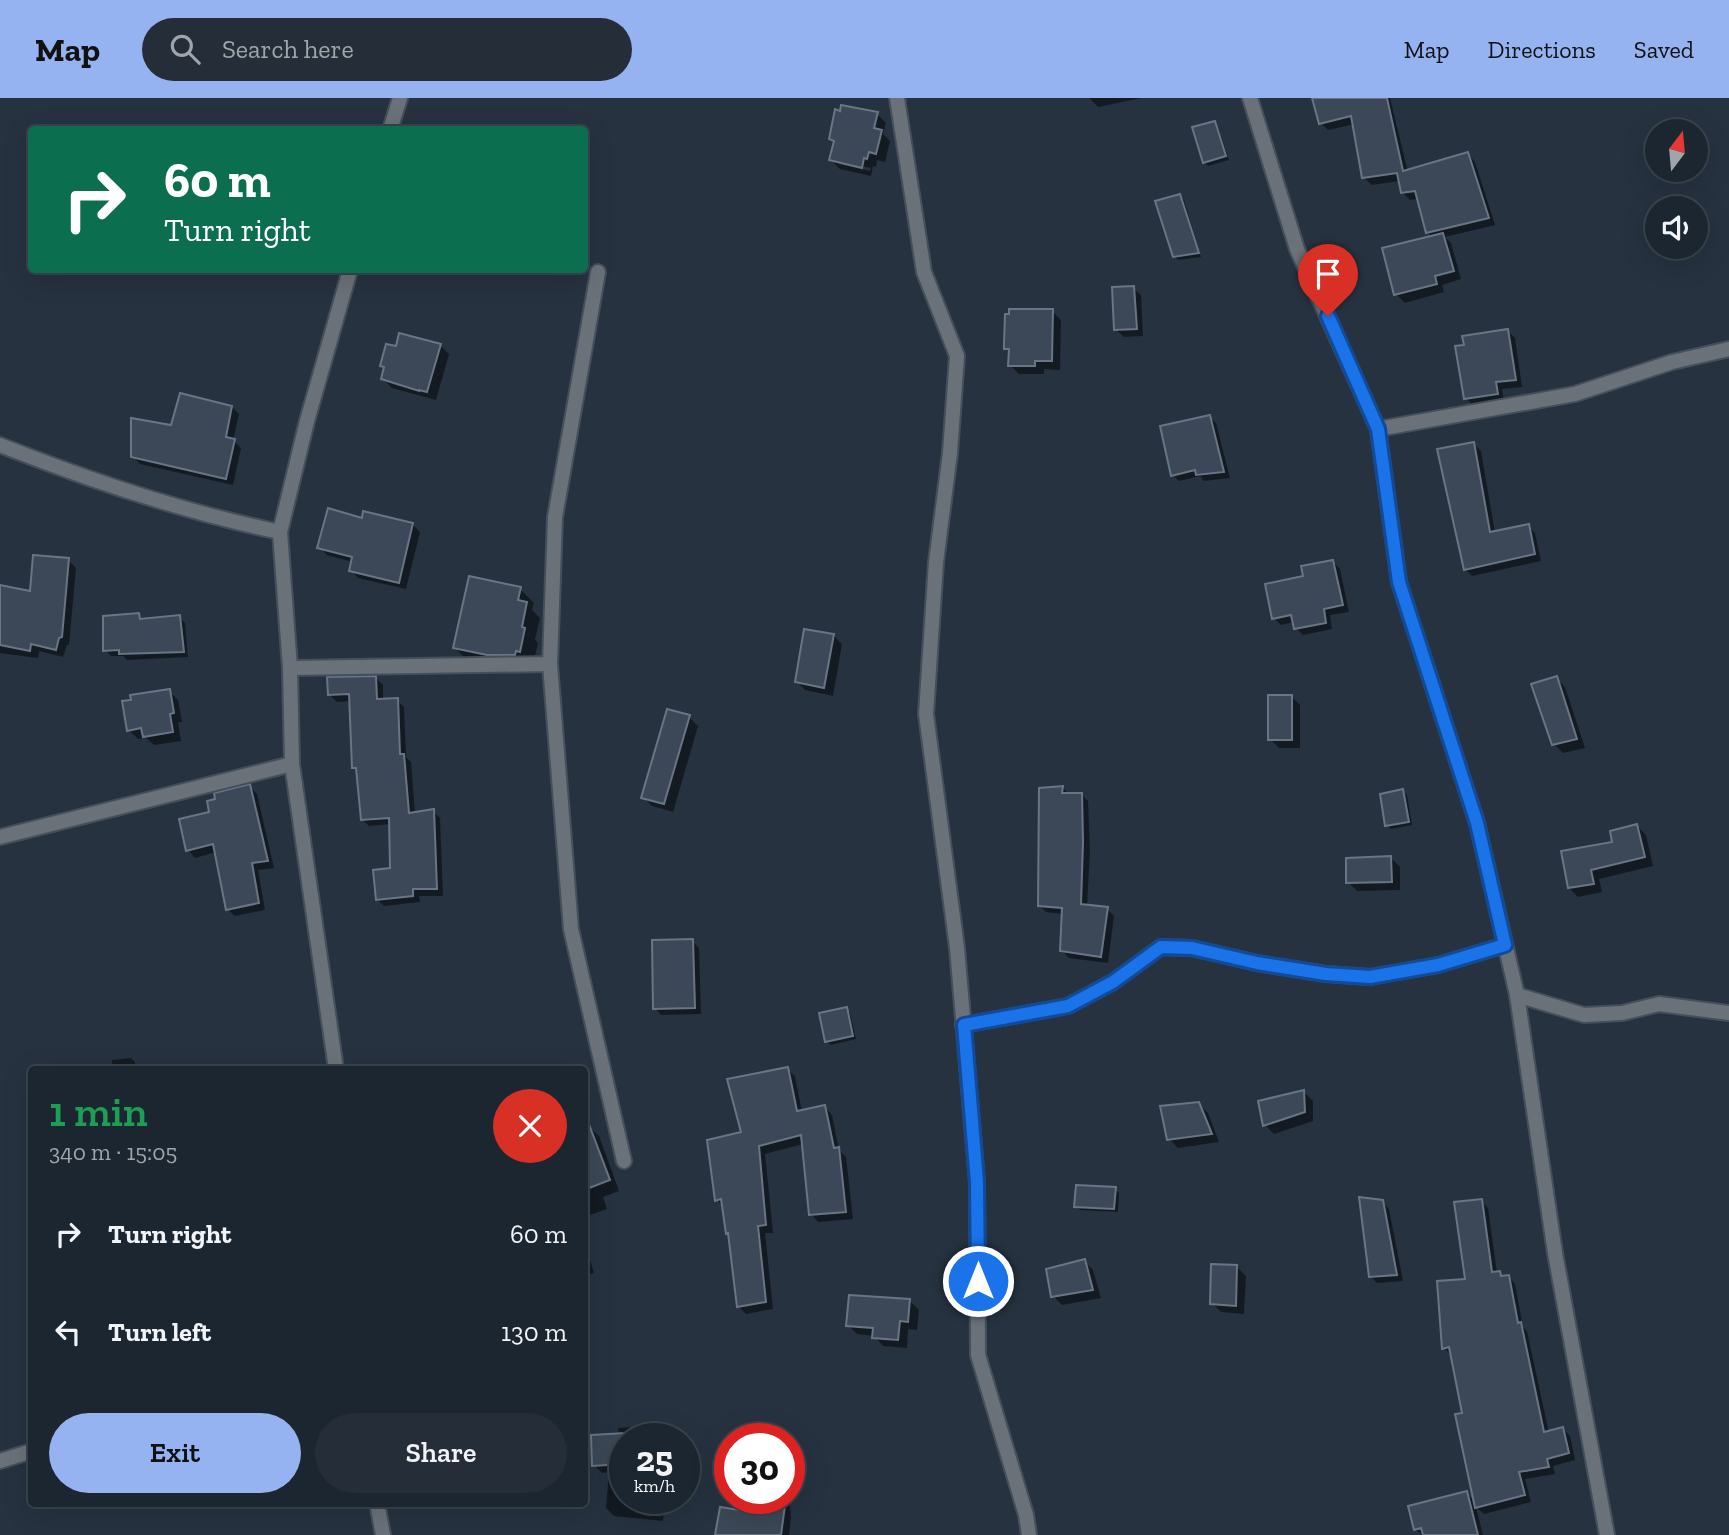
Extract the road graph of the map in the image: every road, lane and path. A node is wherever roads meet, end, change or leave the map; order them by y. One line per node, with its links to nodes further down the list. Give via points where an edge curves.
1 (400, 98): 4 (street)
2 (897, 98): 18 (street, via 923,272 957,356 926,714)
3 (1250, 98): 8 (street, via 1297,249)
4 (391, 126)
5 (598, 272): 11 (street, via 555,517)
6 (349, 273): 10 (street)
7 (1729, 349): 8 (street, via 1672,362 1575,394)
8 (1378, 429): 15 (street, via 1399,582 1477,823)
9 (0, 445): 10 (street, via 124,490)
10 (280, 533): 12 (street)
11 (550, 664): 12 (street); 20 (street, via 571,929)
12 (290, 668): 13 (street)
13 (292, 764): 14 (street); 19 (street)
14 (0, 837)
15 (1505, 945): 16 (street); 18 (street, via 1438,965 1370,977 1161,947 1113,982 1068,1006)
16 (1517, 995): 17 (street, via 1584,1015 1622,1013 1659,1004); 26 (street, via 1555,1253)
17 (1729, 1013)
18 (964, 1025): 25 (street, via 977,1182 978,1355)
19 (336, 1066)
20 (624, 1161)
21 (28, 1452): 22 (street)
22 (0, 1461)
23 (378, 1507): 24 (street)
24 (383, 1535)
25 (1029, 1535)
26 (1608, 1535)

